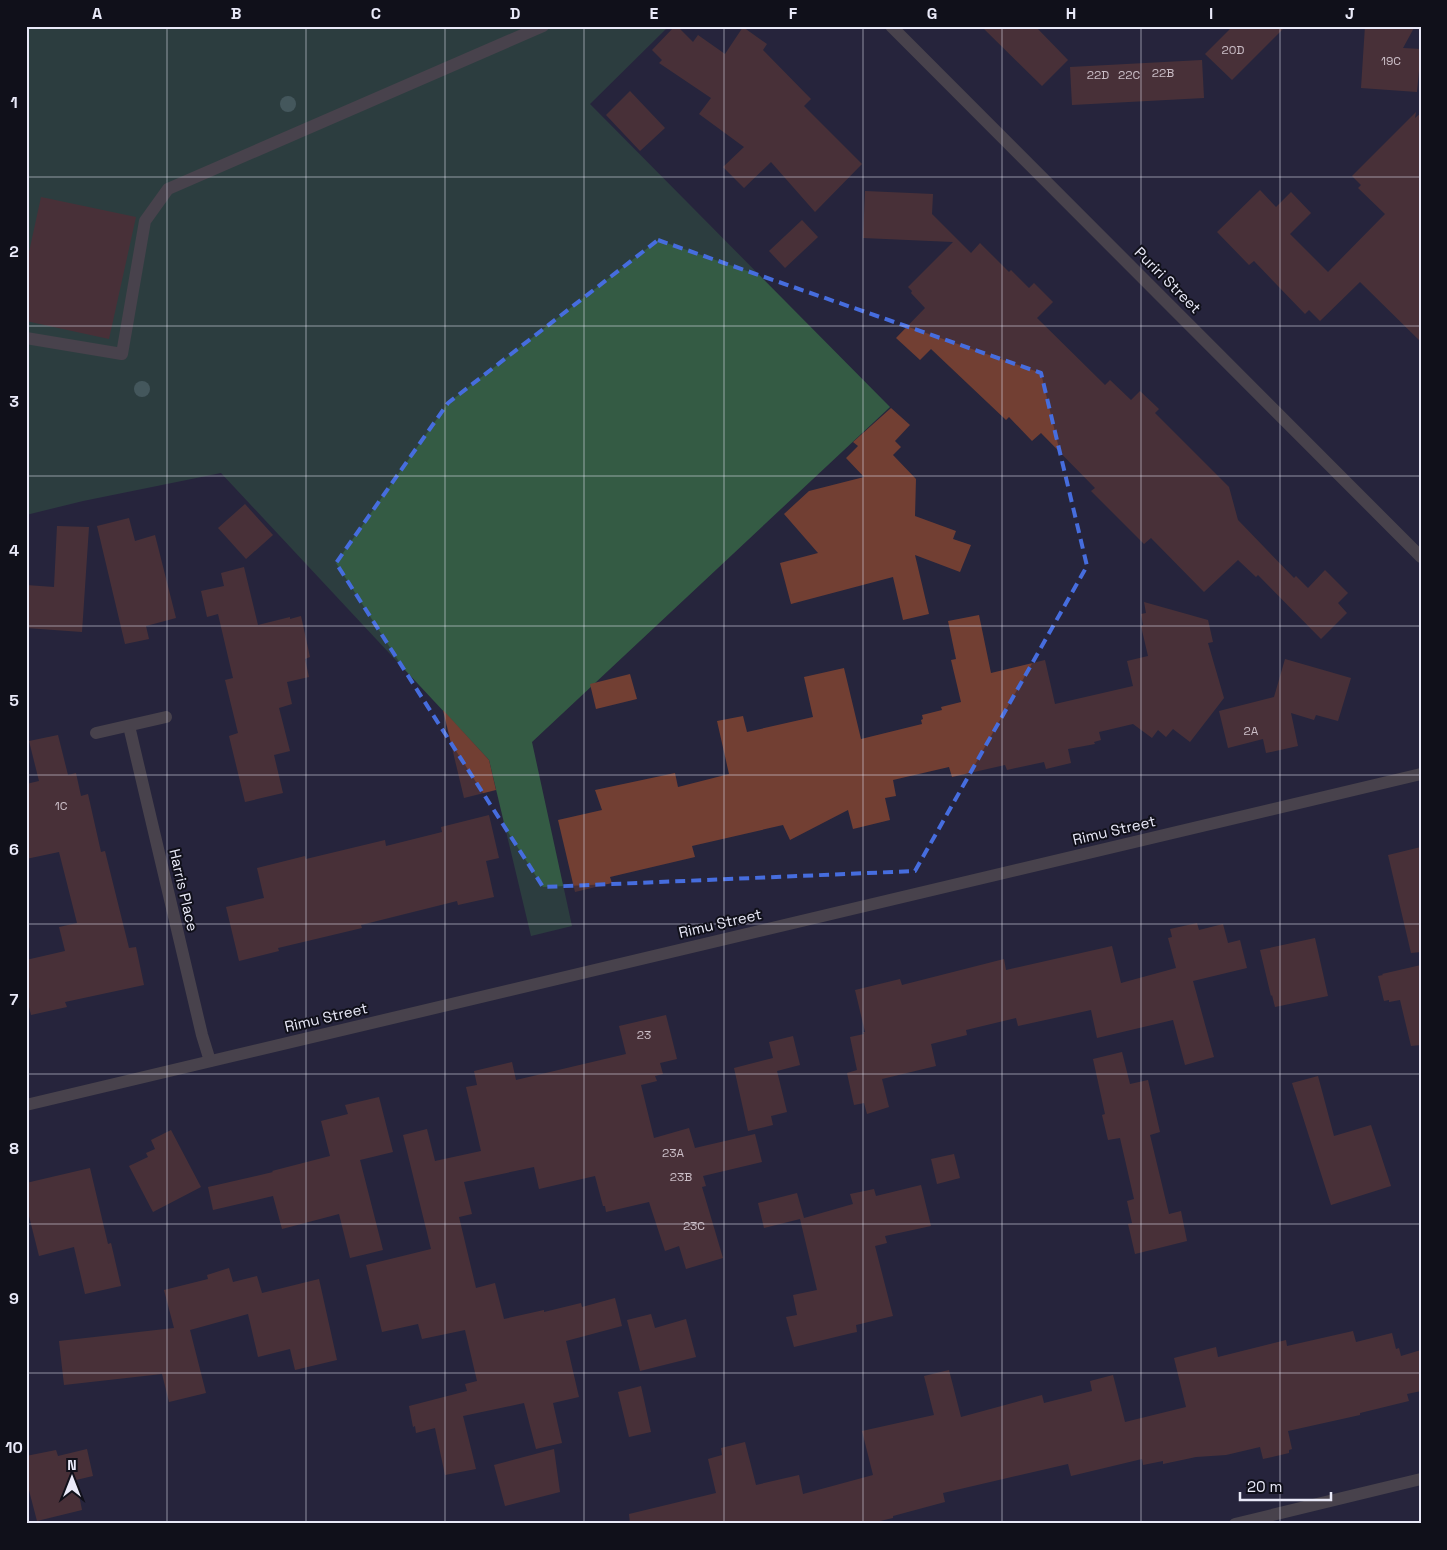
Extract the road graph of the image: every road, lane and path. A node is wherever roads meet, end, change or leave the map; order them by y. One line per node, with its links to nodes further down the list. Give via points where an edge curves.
1 (543, 26): 3 (street, via 168,189 146,221 122,354)
2 (891, 26): 4 (street, Puriri Street)
3 (26, 338)
4 (1421, 557)
5 (166, 717): 6 (street)
6 (129, 726): 7 (street); 9 (street, Harris Place)
7 (96, 734)
8 (1421, 774): 9 (street, Rimu Street)
9 (210, 1061): 10 (street, Rimu Street)
10 (26, 1105)
11 (1421, 1479): 12 (street)
12 (1235, 1524)

